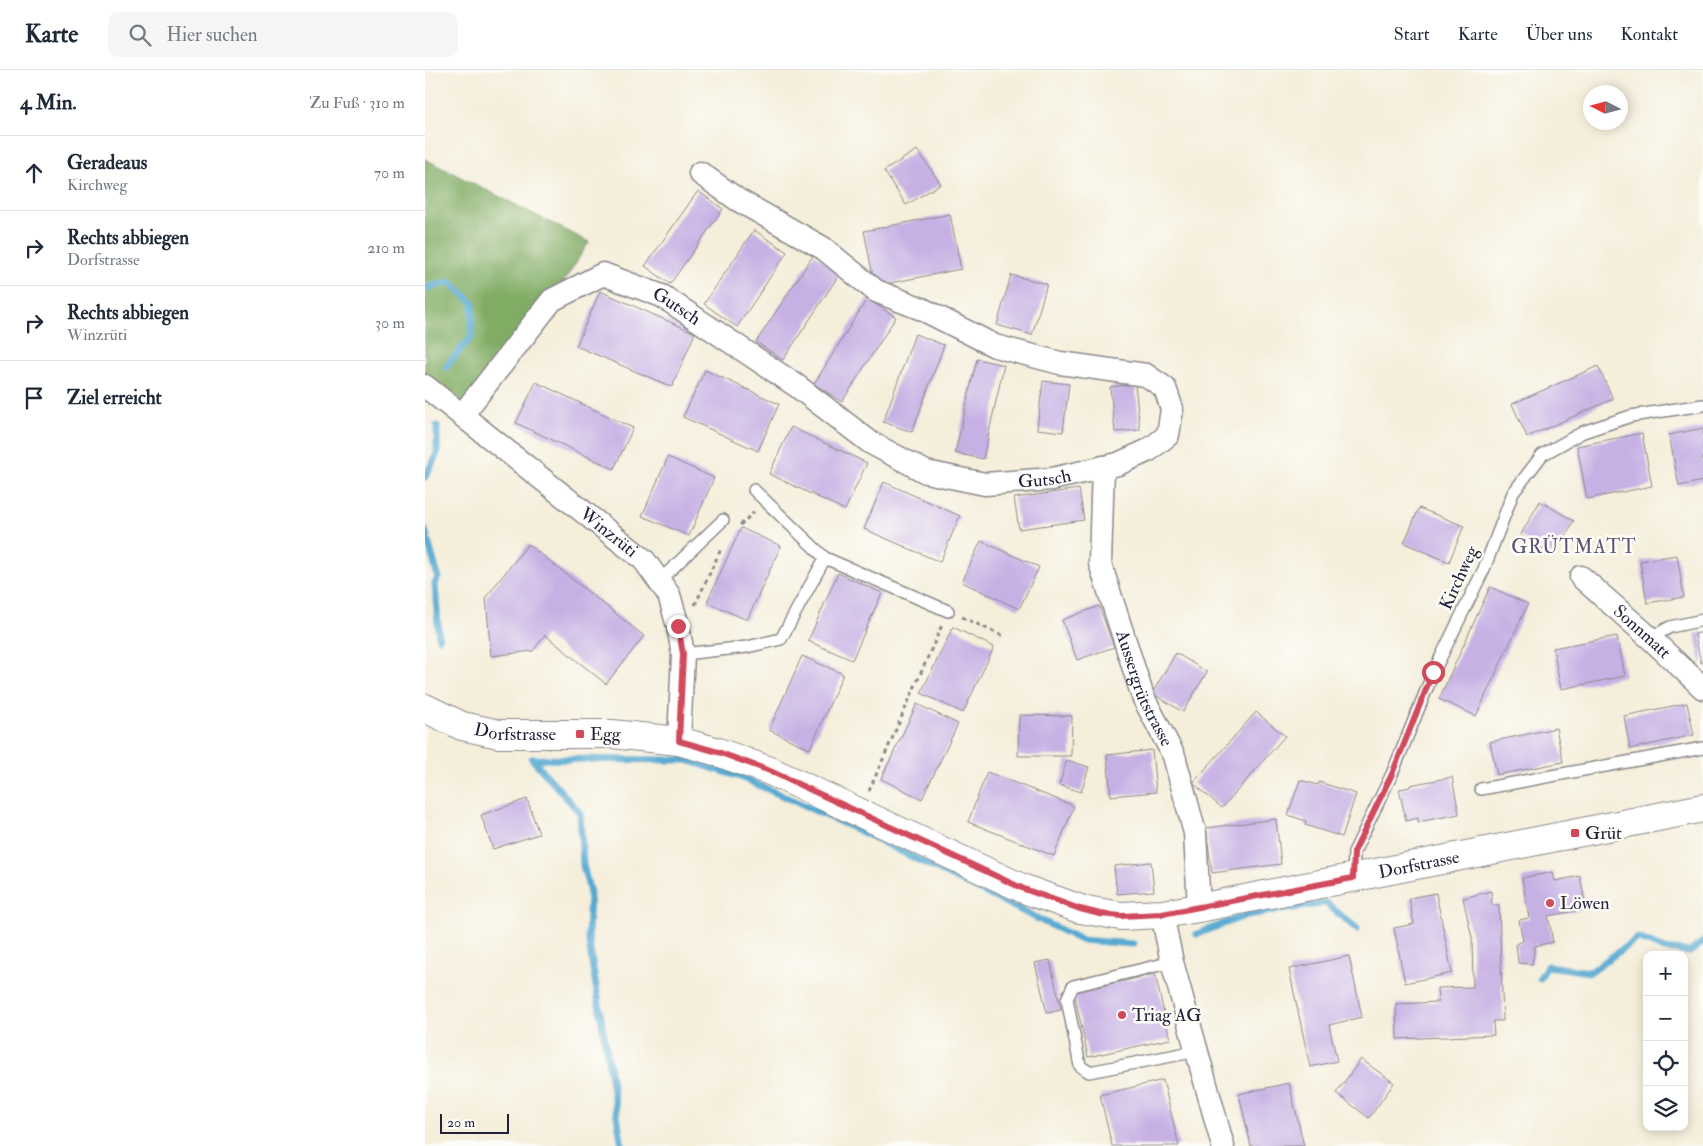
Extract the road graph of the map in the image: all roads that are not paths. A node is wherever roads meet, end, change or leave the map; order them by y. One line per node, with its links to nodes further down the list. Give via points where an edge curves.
1 (700, 172): 5 (street, Gutsch, via 738,200 823,248 876,291 922,309 995,346 1060,364 1146,375 1165,388 1172,409 1168,435 1149,450)
2 (425, 386): 4 (street, Winzrüti)
3 (1703, 405): 21 (lane, Kirchweg, via 1631,416 1583,432 1542,456 1513,493 1484,569 1433,672 1392,774 1354,852)
4 (462, 415): 5 (street, Gutsch, via 552,300 603,274 662,296 797,386 871,443 926,472 985,484 1052,479); 10 (street, Winzrüti, via 644,560)
5 (1103, 467): 22 (street, Aussergrütstrasse, via 1100,563 1143,697 1174,756 1195,833)
6 (754, 490): 8 (lane)
7 (723, 520): 10 (lane)
8 (825, 558): 11 (lane); 14 (lane, via 781,638 747,647)
9 (1581, 576): 13 (street, Sonnmatt)
10 (659, 581): 14 (street, Winzrüti, via 669,595)
11 (948, 611)
12 (1703, 620): 13 (lane, via 1670,627)
13 (1650, 638): 15 (street, Sonnmatt)
14 (682, 646): 17 (street, Winzrüti)
15 (1703, 688)
16 (425, 708): 17 (street, Dorfstrasse, via 462,726 499,734 612,734)
17 (679, 741): 23 (street, Dorfstrasse, via 770,771 1024,889 1080,909 1121,916)
18 (1703, 748): 19 (lane)
19 (1481, 789)
20 (1703, 808): 21 (street, Dorfstrasse)
21 (1353, 878): 22 (street, Dorfstrasse)
22 (1199, 908): 23 (street, Dorfstrasse)
23 (1162, 914): 24 (street)
24 (1172, 962): 25 (street); 25 (lane, via 1073,986 1067,1000 1080,1066 1089,1072)
25 (1197, 1051): 26 (street)
26 (1223, 1146)

